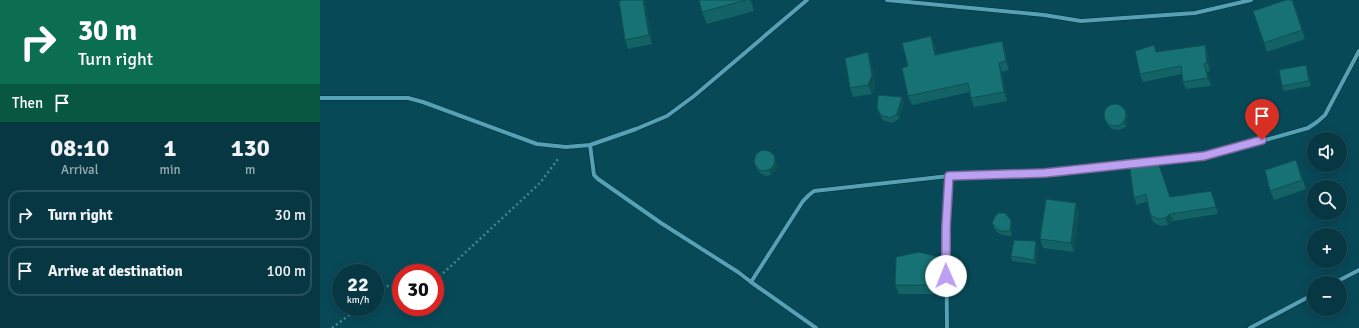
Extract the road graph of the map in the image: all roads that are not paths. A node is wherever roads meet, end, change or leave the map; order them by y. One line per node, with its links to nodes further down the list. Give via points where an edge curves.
1 (807, 0): 6 (street, via 667,116)
2 (887, 0): 3 (street, via 1081,21 1195,14)
3 (1251, 0)
4 (1359, 51): 7 (street, via 1325,115 1308,128 1204,156 1045,173)
5 (320, 98): 6 (street, via 408,98 537,144 566,147)
6 (590, 145): 10 (street, via 594,175 598,179)
7 (949, 176): 10 (street, via 814,191 803,201); 13 (street, via 946,227)
8 (1359, 270): 9 (street)
9 (1347, 276)
10 (751, 282): 12 (street)
11 (1307, 298): 14 (street)
12 (816, 328)
13 (947, 328)
14 (1250, 328)

